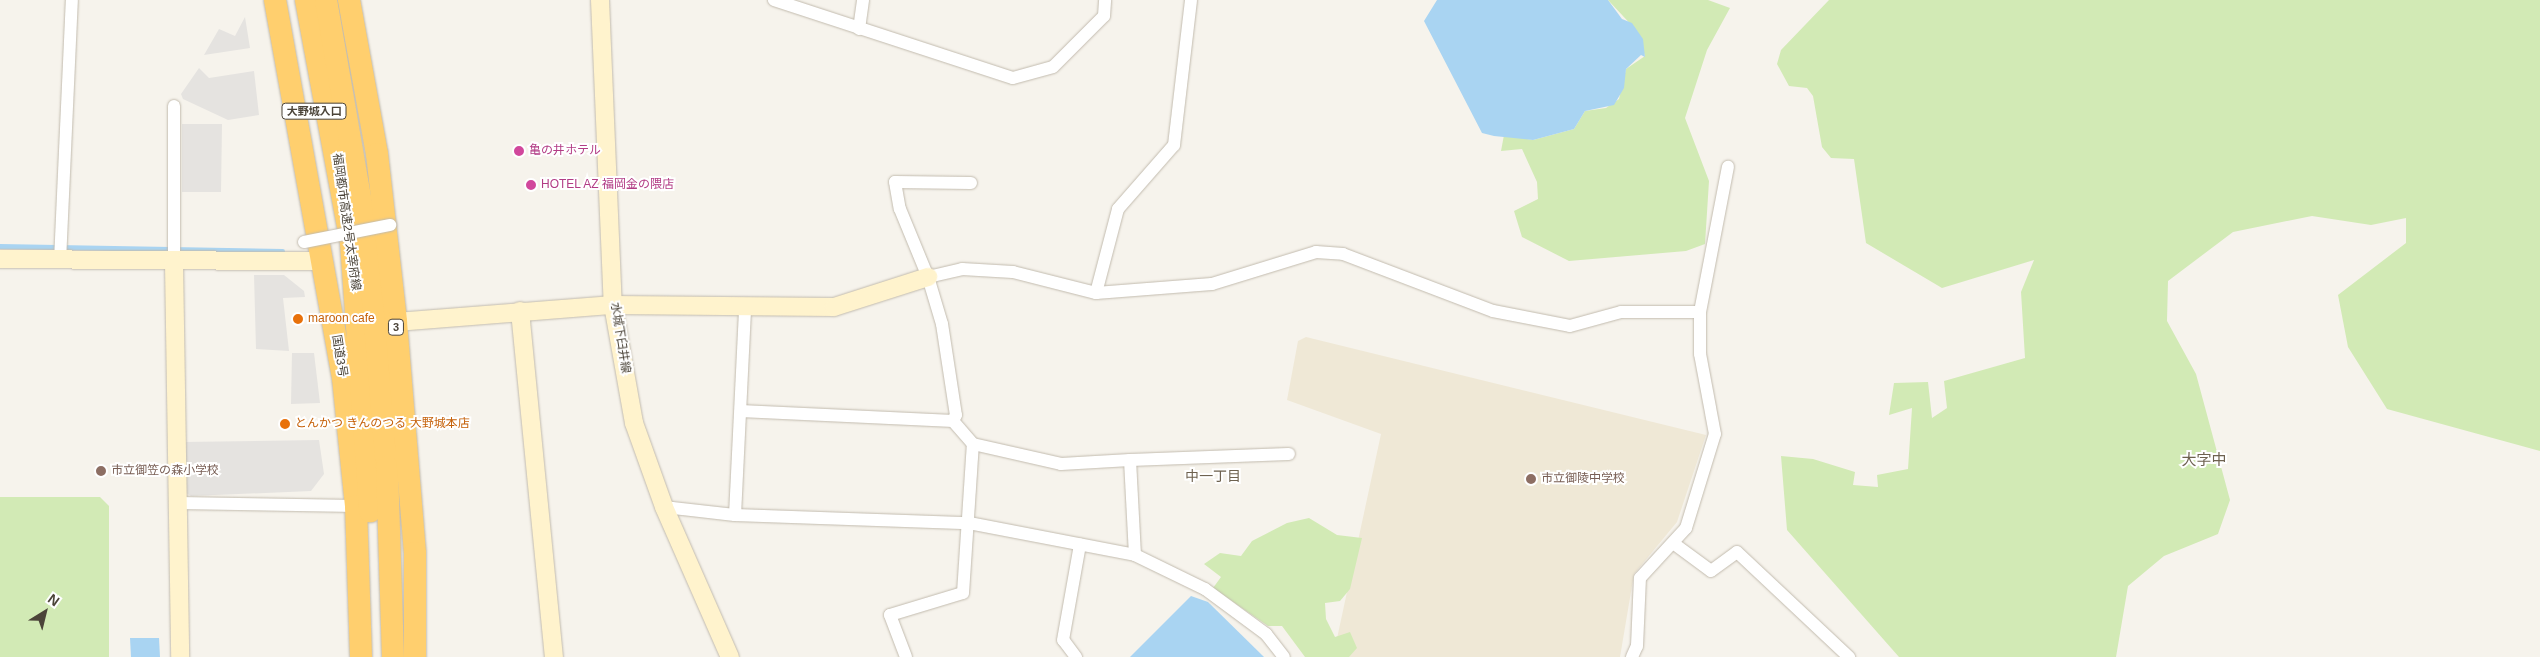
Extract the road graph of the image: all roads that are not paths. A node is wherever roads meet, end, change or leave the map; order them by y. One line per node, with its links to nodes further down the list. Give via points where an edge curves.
1 (72, 0): 20 (street)
2 (275, 0): 21 (highway, 国道3号)
3 (290, 0): 30 (highway, 大野城入口, via 338,223 345,312)
4 (306, 0): 46 (highway, 福岡都市高速2号太宰府線, via 351,243 369,467)
5 (326, 0): 47 (highway, 福岡都市高速2号太宰府線, via 368,242 387,468)
6 (349, 0): 29 (highway, 3, via 377,154)
7 (600, 0): 25 (street, 水城下臼井線)
8 (774, 0): 12 (street)
9 (863, 0): 13 (street)
10 (1104, 0): 13 (street, via 1104,16 1053,67 1036,75 1000,77)
11 (1191, 0): 24 (street, via 1174,145 1118,208)
12 (806, 5): 13 (street)
13 (859, 29)
14 (174, 106): 22 (street)
15 (1728, 167): 28 (street)
16 (972, 183): 23 (street, via 895,182 900,209)
17 (390, 225): 18 (street, bridge)
18 (304, 242)
19 (0, 260): 20 (street)
20 (60, 261): 22 (street)
21 (323, 261): 22 (street); 30 (highway, 国道3号)
22 (174, 263): 36 (street)
23 (928, 276): 24 (street, via 962,269 1013,272); 26 (street, via 834,307); 32 (street, via 942,324 956,415)
24 (1096, 293): 28 (street, via 1212,284 1316,252 1343,254 1493,311 1570,326 1621,312)
25 (613, 305): 26 (street); 27 (street); 38 (street, 水城下臼井線, via 634,423)
26 (745, 307): 31 (street)
27 (520, 311): 29 (street); 49 (street)
28 (1700, 312): 41 (street, via 1700,354 1715,434 1686,528)
29 (396, 322): 48 (highway, 3, via 415,553)
30 (343, 378): 37 (highway, 国道3号)
31 (740, 411): 32 (street); 39 (street)
32 (953, 421): 33 (street)
33 (973, 444): 35 (street, via 1061,464); 40 (street)
34 (1289, 454): 35 (street)
35 (1130, 460): 43 (street)
36 (179, 503): 37 (street); 44 (street)
37 (356, 506): 45 (highway, 国道3号)
38 (664, 507): 39 (street); 50 (street, 水城下臼井線)
39 (735, 515): 40 (street)
40 (968, 523): 42 (street); 51 (street, via 963,592 890,615)
41 (1673, 543): 54 (street, via 1640,578 1637,646); 55 (street, via 1711,571 1736,552)
42 (1080, 545): 43 (street); 52 (street, via 1063,640)
43 (1135, 555): 53 (street, via 1205,589 1266,634)
44 (180, 657)
45 (361, 657)
46 (374, 657)
47 (393, 657)
48 (415, 657)
49 (554, 657)
50 (730, 657)
51 (906, 657)
52 (1076, 657)
53 (1284, 657)
54 (1632, 657)
55 (1849, 657)

